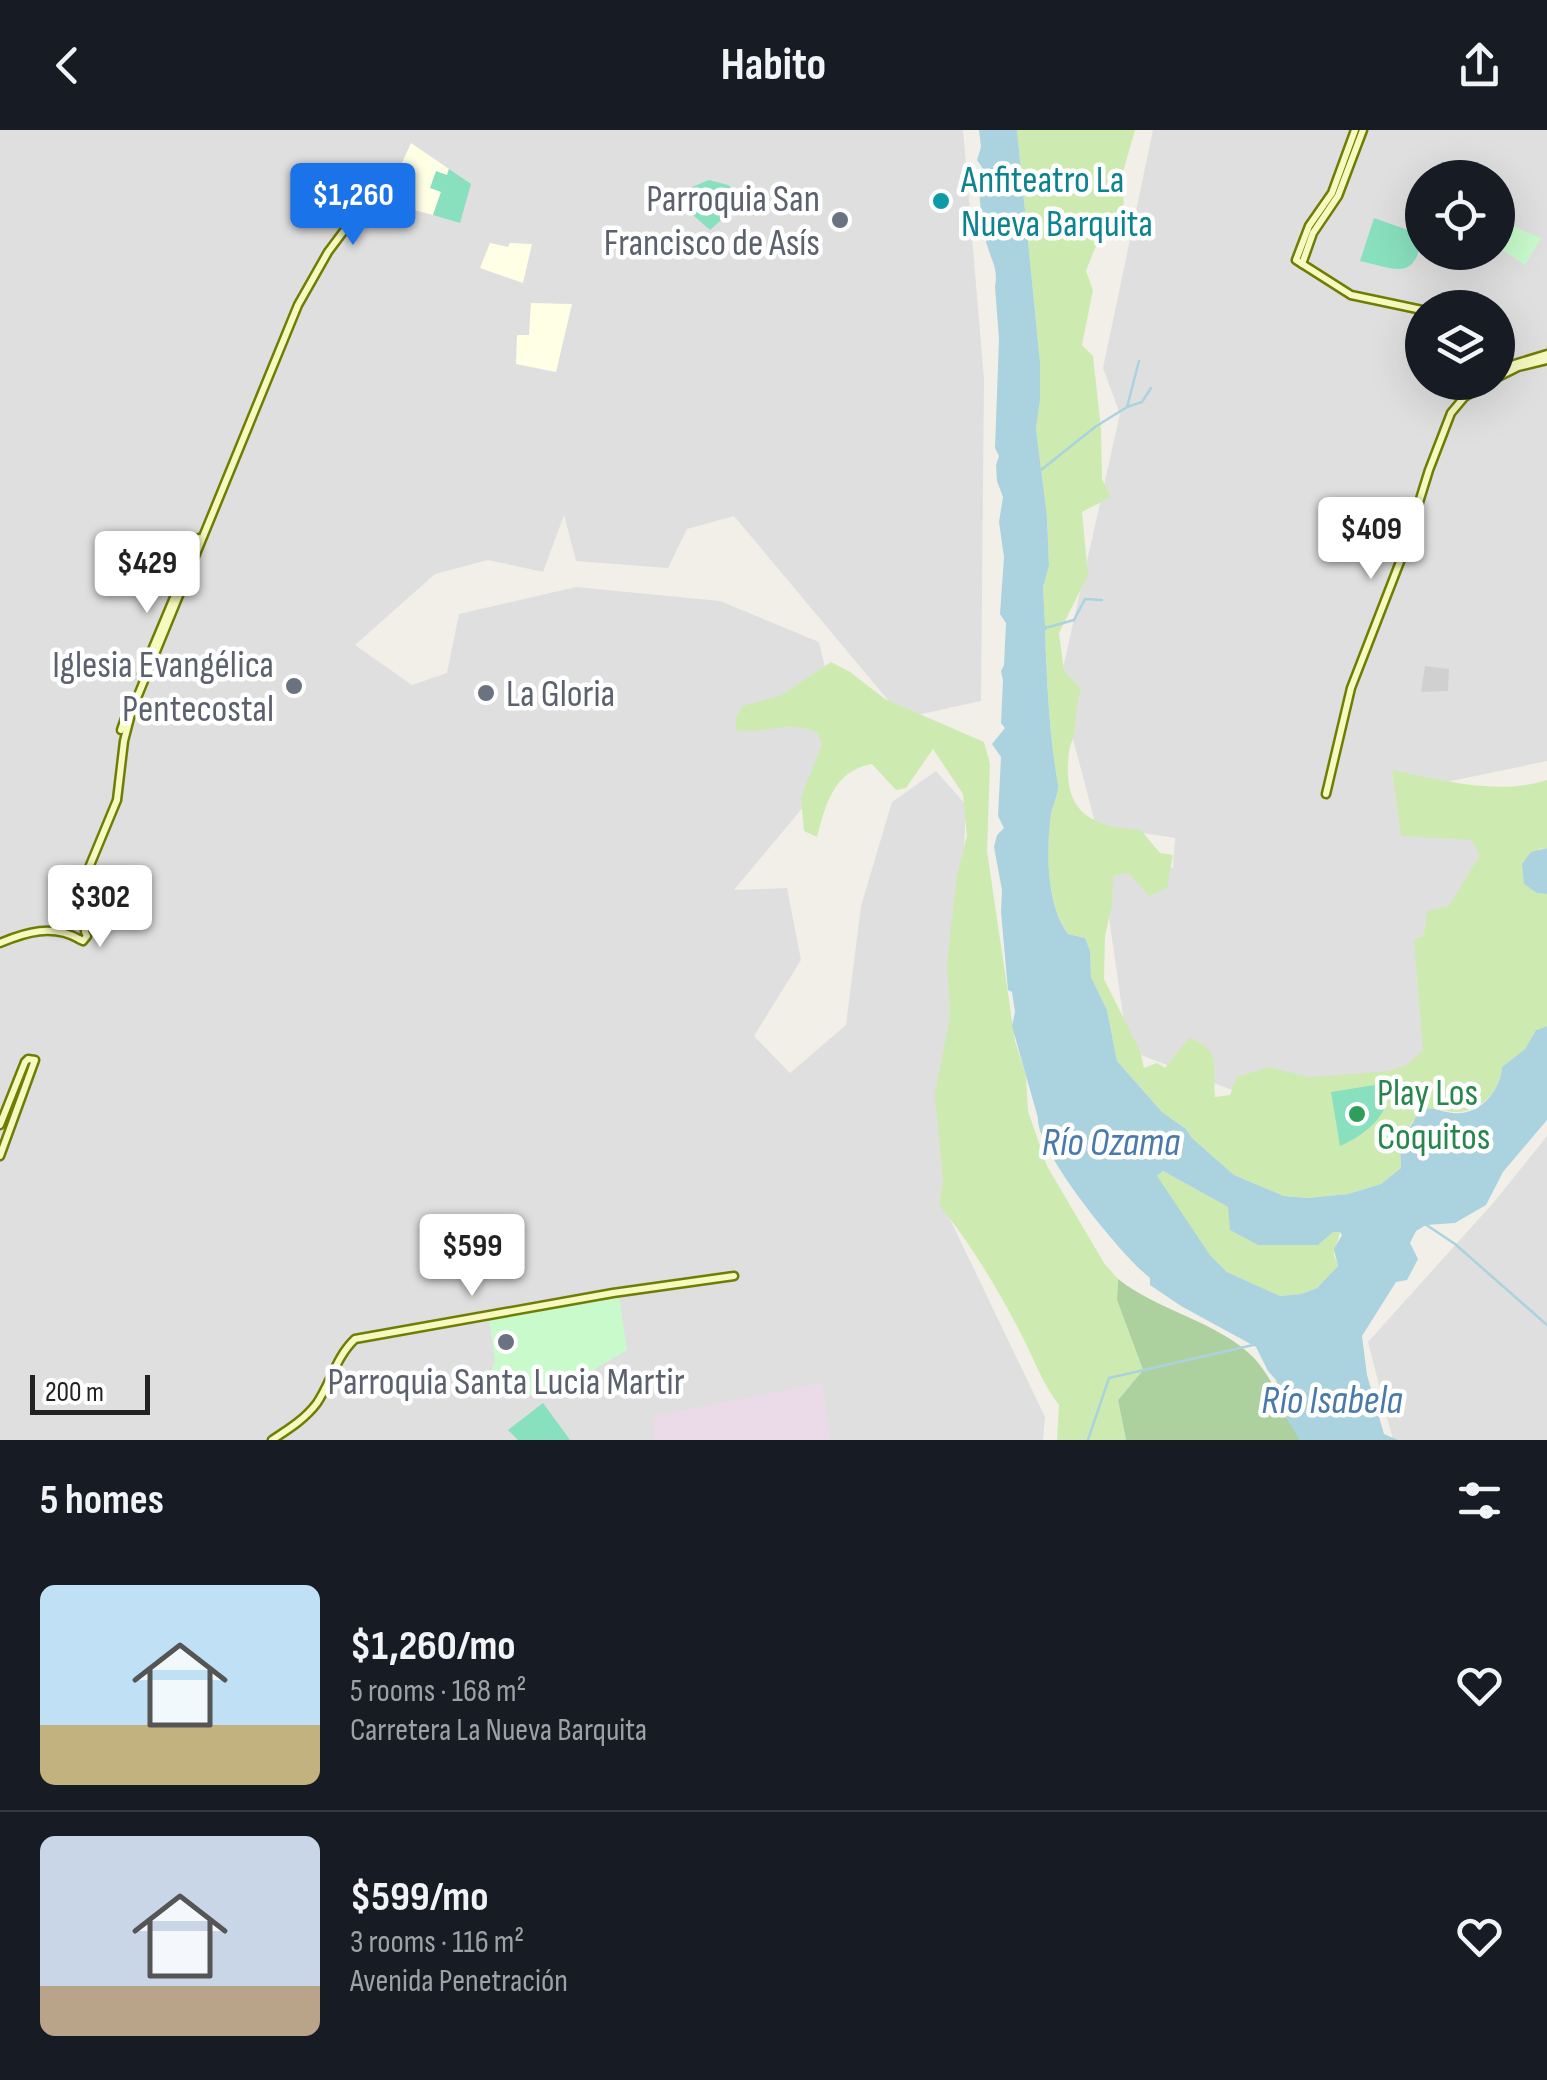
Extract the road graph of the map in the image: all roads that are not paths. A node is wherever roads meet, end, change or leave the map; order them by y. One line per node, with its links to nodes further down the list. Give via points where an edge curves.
1 (1359, 130): 3 (street, via 1338,196 1299,262 1351,295)
2 (372, 189): 9 (street, via 303,288 128,720 118,800 88,870 79,934 28,931)
3 (1405, 306)
4 (1547, 357): 5 (street); 6 (street)
5 (1515, 365)
6 (1515, 368)
7 (1463, 400): 8 (street, via 1446,426 1351,688)
8 (1326, 794)
9 (0, 943)
10 (0, 1125): 11 (street, via 24,1062 35,1060)
11 (0, 1156)
12 (734, 1276): 13 (street, via 355,1339 307,1415)
13 (272, 1440)

